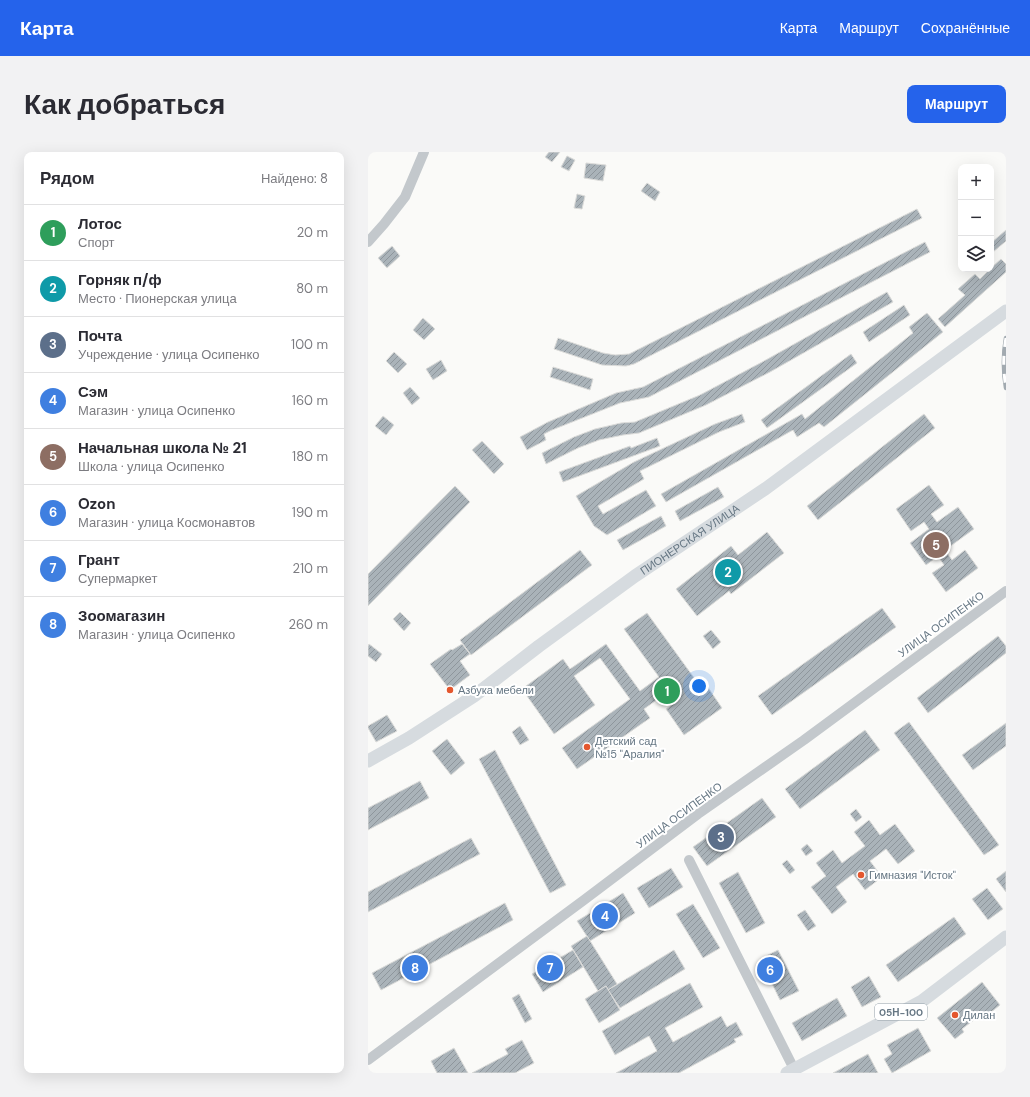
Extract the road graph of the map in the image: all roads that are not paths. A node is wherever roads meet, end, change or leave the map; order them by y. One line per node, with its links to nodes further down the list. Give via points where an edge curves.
1 (424, 152): 2 (street, via 404,197)
2 (368, 242)
3 (1006, 311): 5 (main road, ПИОНЕРСКАЯ УЛИЦА, via 765,489 635,576 474,696)
4 (1006, 591): 8 (street, УЛИЦА ОСИПЕНКО, via 804,740 698,814)
5 (368, 761)
6 (689, 860): 9 (street)
7 (1006, 937): 9 (main road, 05Н-100, via 922,1001)
8 (368, 1060)
9 (792, 1072)

